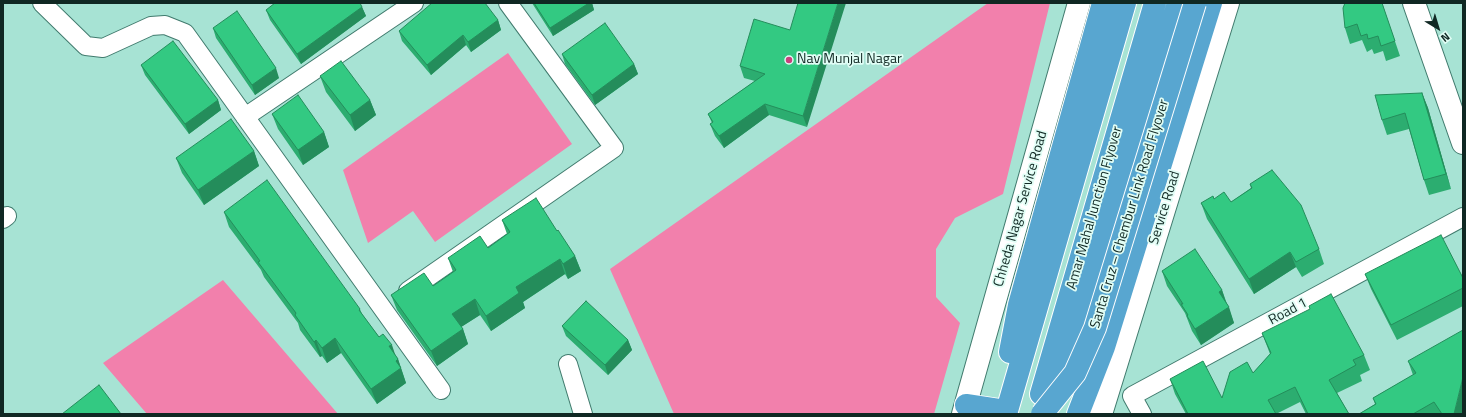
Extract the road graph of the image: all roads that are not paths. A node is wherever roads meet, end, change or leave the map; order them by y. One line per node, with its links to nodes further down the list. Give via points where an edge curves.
1 (42, 3): 13 (street, via 86,46 103,48 151,26 165,25 185,33)
2 (414, 3): 13 (street)
3 (508, 3): 16 (street, via 614,148)
4 (1079, 3): 19 (street, Chheda Nagar Service Road)
5 (1103, 3): 20 (highway, via 1018,305)
6 (1125, 3): 20 (highway, Amar Mahal Junction Flyover)
7 (1155, 3): 22 (highway, Amar Mahal Junction Flyover)
8 (1178, 3): 24 (highway, via 1082,323)
9 (1195, 3): 23 (highway, Santa Cruz – Chembur Link Road Flyover, bridge, via 1095,328 1076,373)
10 (1211, 3): 25 (highway, Santa Cruz – Chembur Link Road Flyover, via 1104,347)
11 (1228, 3): 26 (street, Service Road)
12 (1414, 3): 14 (street)
13 (245, 117): 16 (street)
14 (1463, 143)
15 (1463, 217): 27 (street, Road 1, via 1132,396)
16 (382, 308): 18 (street)
17 (568, 364): 21 (street)
18 (441, 390)
19 (964, 410): 20 (highway)
20 (1001, 413)
21 (583, 414)
22 (1035, 414)
23 (1042, 414)
24 (1047, 414)
25 (1078, 414)
26 (1101, 414)
27 (1142, 414)

